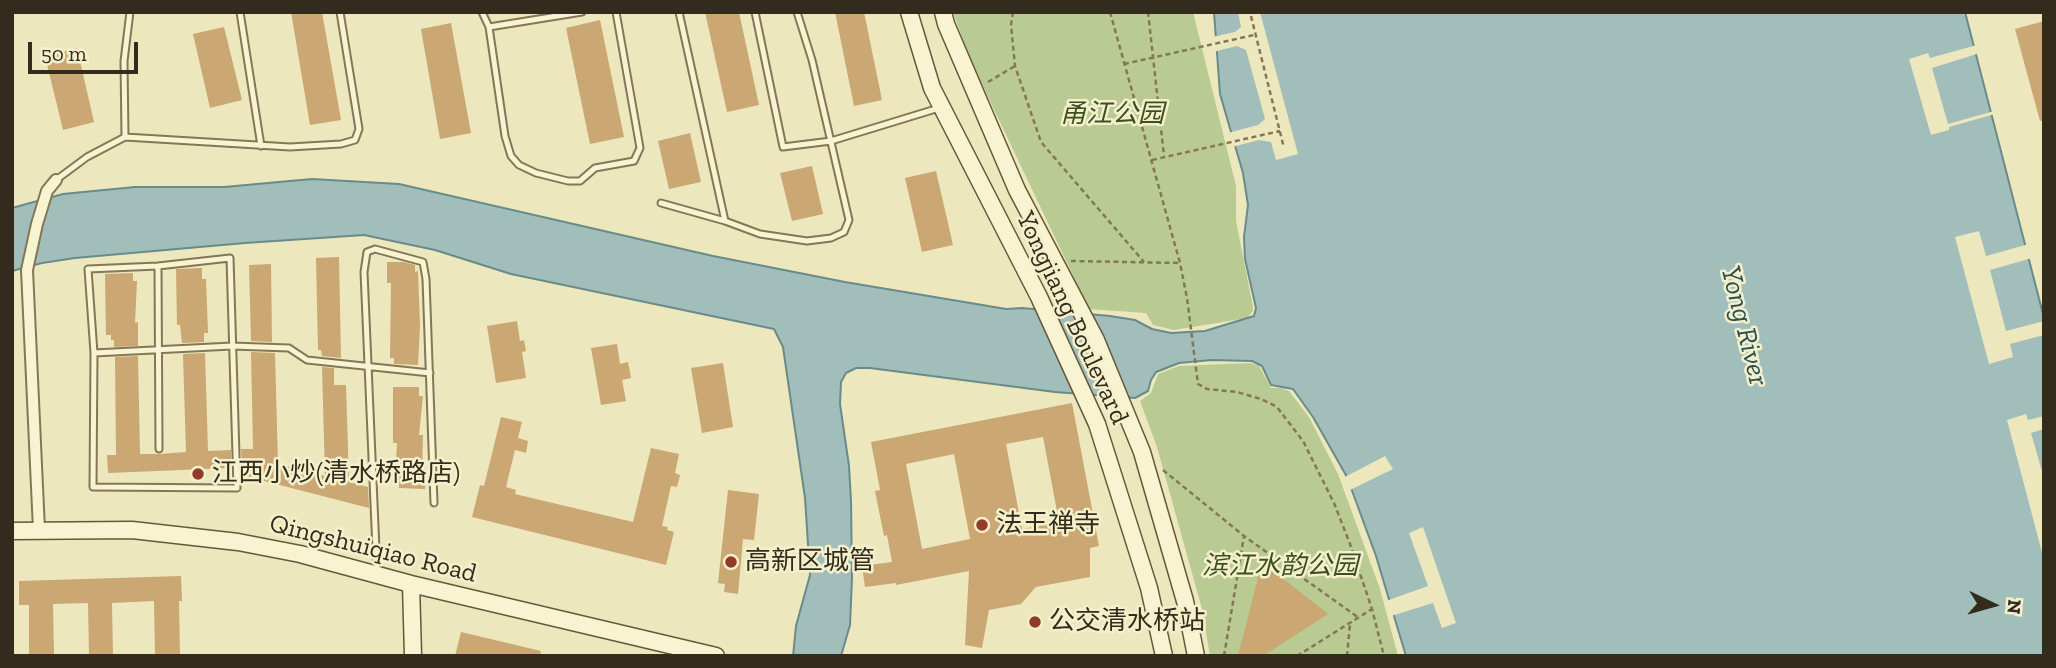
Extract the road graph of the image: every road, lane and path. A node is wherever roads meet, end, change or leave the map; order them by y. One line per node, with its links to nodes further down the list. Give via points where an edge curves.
1 (130, 12): 22 (lane, via 124,61)
2 (240, 12): 24 (lane)
3 (340, 12): 24 (lane, via 359,129 355,140)
4 (482, 12): 16 (lane)
5 (582, 12): 16 (lane)
6 (616, 12): 16 (lane, via 640,148 634,161 595,168 580,181 536,173 511,156)
7 (679, 12): 30 (lane)
8 (755, 12): 23 (lane, via 783,147)
9 (797, 12): 23 (lane)
10 (909, 12): 20 (main road, Yongjiang Boulevard, via 932,88)
11 (943, 12): 31 (main road, Yongjiang Boulevard, via 1017,190)
12 (1013, 12): 32 (path, via 1015,66 1041,142)
13 (1110, 12): 19 (path)
14 (1148, 12): 18 (path)
15 (1251, 16): 17 (path)
16 (489, 27)
17 (1255, 34): 18 (path); 21 (path)
18 (1153, 58): 19 (path); 26 (path)
19 (1124, 64): 27 (path)
20 (943, 107): 23 (lane); 53 (main road, Yongjiang Boulevard, via 1097,424 1149,588)
21 (1280, 131): 25 (path); 26 (path)
22 (125, 137): 24 (lane); 28 (lane)
23 (831, 141): 30 (lane, via 849,220 844,232 807,241 760,234)
24 (261, 146)
25 (1284, 148)
26 (1164, 156): 27 (path)
27 (1152, 160): 33 (path)
28 (56, 180): 43 (street, via 47,191 27,270)
29 (661, 203): 30 (lane)
30 (724, 221)
31 (1054, 261): 32 (path); 54 (main road, Yongjiang Boulevard, via 1096,340 1142,452)
32 (1144, 262): 33 (path)
33 (1180, 263): 48 (path, via 1198,384 1277,407 1303,441 1334,503)
34 (158, 266): 35 (lane, via 230,258); 36 (lane); 37 (lane, via 88,269)
35 (232, 346): 36 (lane); 37 (lane, via 237,488 93,488); 38 (lane, via 289,348 307,360)
36 (159, 349): 37 (lane); 40 (lane)
37 (94, 353)
38 (367, 366): 39 (lane); 39 (lane, via 364,272 367,252 375,250 422,262); 46 (lane)
39 (430, 373): 42 (lane)
40 (159, 449)
41 (1162, 469): 45 (path)
42 (434, 503)
43 (39, 530): 44 (main road, Qingshuiqiao Road); 46 (main road, Qingshuiqiao Road, via 132,530 225,541 300,554)
44 (12, 531)
45 (1244, 536): 49 (path); 55 (path)
46 (377, 576): 47 (main road, Qingshuiqiao Road)
47 (411, 584): 51 (main road); 52 (main road, Qingshuiqiao Road)
48 (1371, 609): 49 (path); 58 (path)
49 (1359, 618): 50 (path)
50 (1350, 623): 56 (path); 57 (path)
51 (413, 656)
52 (716, 656)
53 (1164, 656)
54 (1196, 656)
55 (1224, 656)
56 (1297, 656)
57 (1347, 656)
58 (1384, 656)

